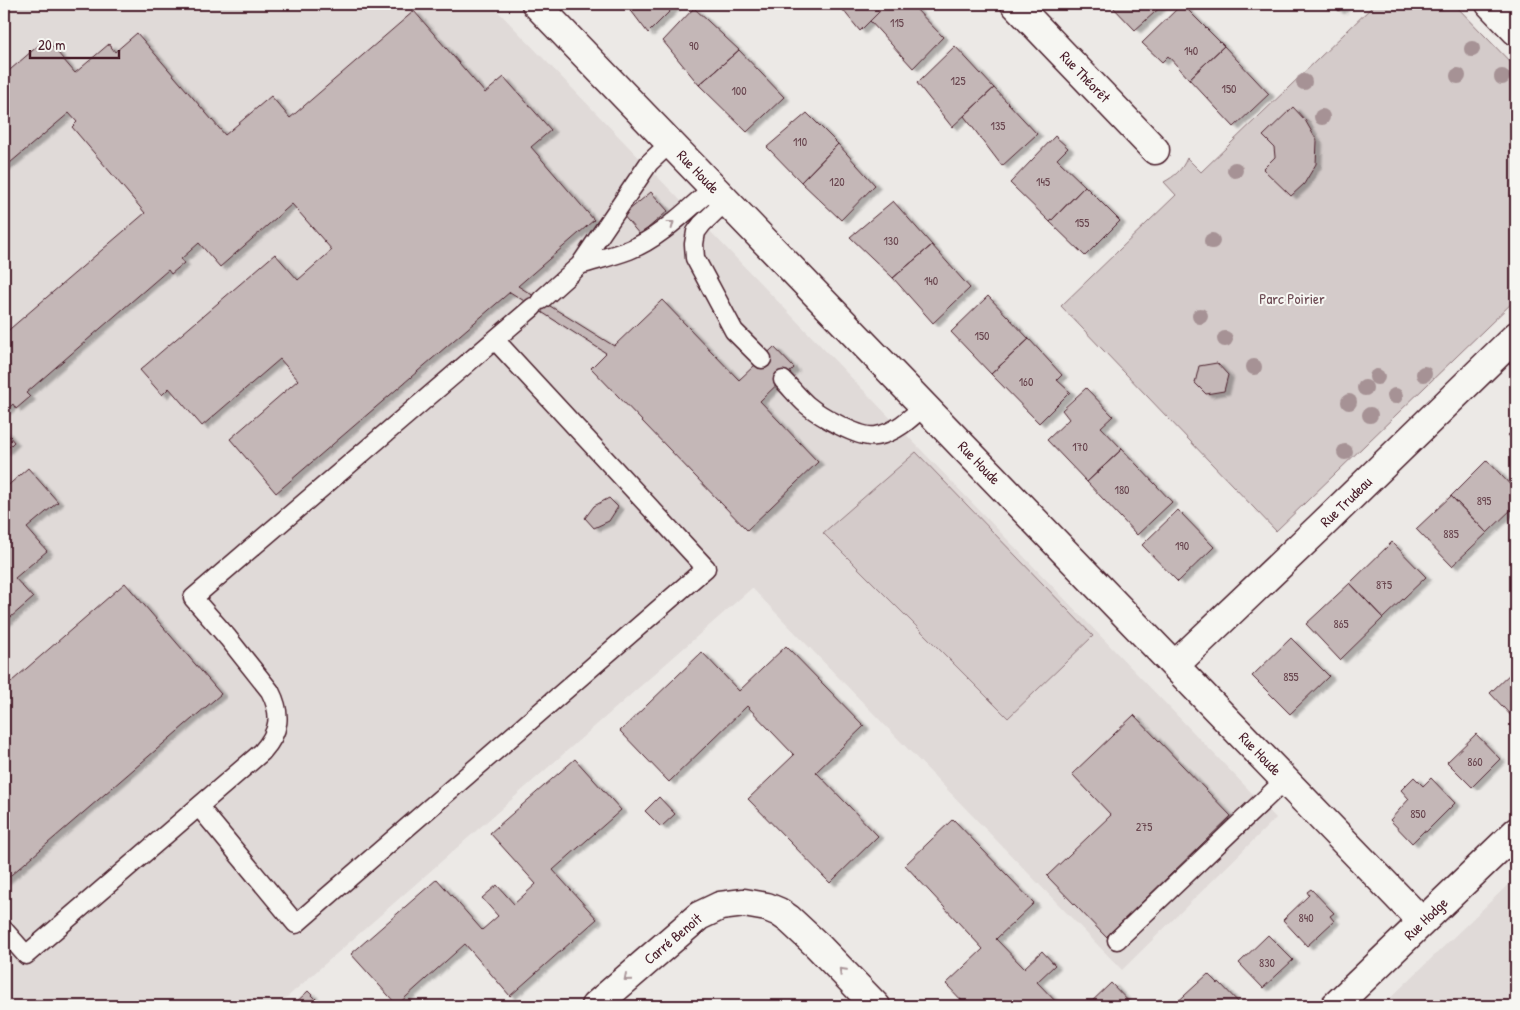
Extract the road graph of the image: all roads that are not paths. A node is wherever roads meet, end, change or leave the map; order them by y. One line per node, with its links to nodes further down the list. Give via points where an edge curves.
1 (536, 4): 5 (street, Rue Houde)
2 (1015, 4): 6 (street, Rue Théorêt)
3 (1490, 4): 4 (street)
4 (1516, 31)
5 (670, 142): 7 (street, Rue Houde); 8 (lane, via 649,163)
6 (1155, 150)
7 (719, 194): 8 (lane, one-way to 7, via 630,250); 11 (lane, via 696,232 695,258 734,331); 13 (street, Rue Houde)
8 (580, 265): 10 (lane)
9 (1516, 336): 14 (street, Rue Trudeau)
10 (495, 340): 16 (lane, via 193,598 270,691 278,720 276,732 262,752); 16 (lane, via 706,568 296,924)
11 (762, 359)
12 (783, 380): 13 (lane, via 811,408 862,435 876,436 893,429)
13 (924, 406): 14 (street, Rue Houde)
14 (1175, 665): 15 (street, Rue Houde)
15 (1285, 780): 18 (street, Rue Houde); 20 (lane)
16 (199, 807): 19 (lane, via 26,955)
17 (1516, 832): 18 (street, Rue Hodge)
18 (1422, 922): 23 (street, Rue Hodge)
19 (4, 930)
20 (1117, 940)
21 (594, 1006): 22 (street, Carré Benoit, one-way to 21, via 789,918 767,907 744,903 720,906 698,916)
22 (876, 1006)
23 (1335, 1006)

